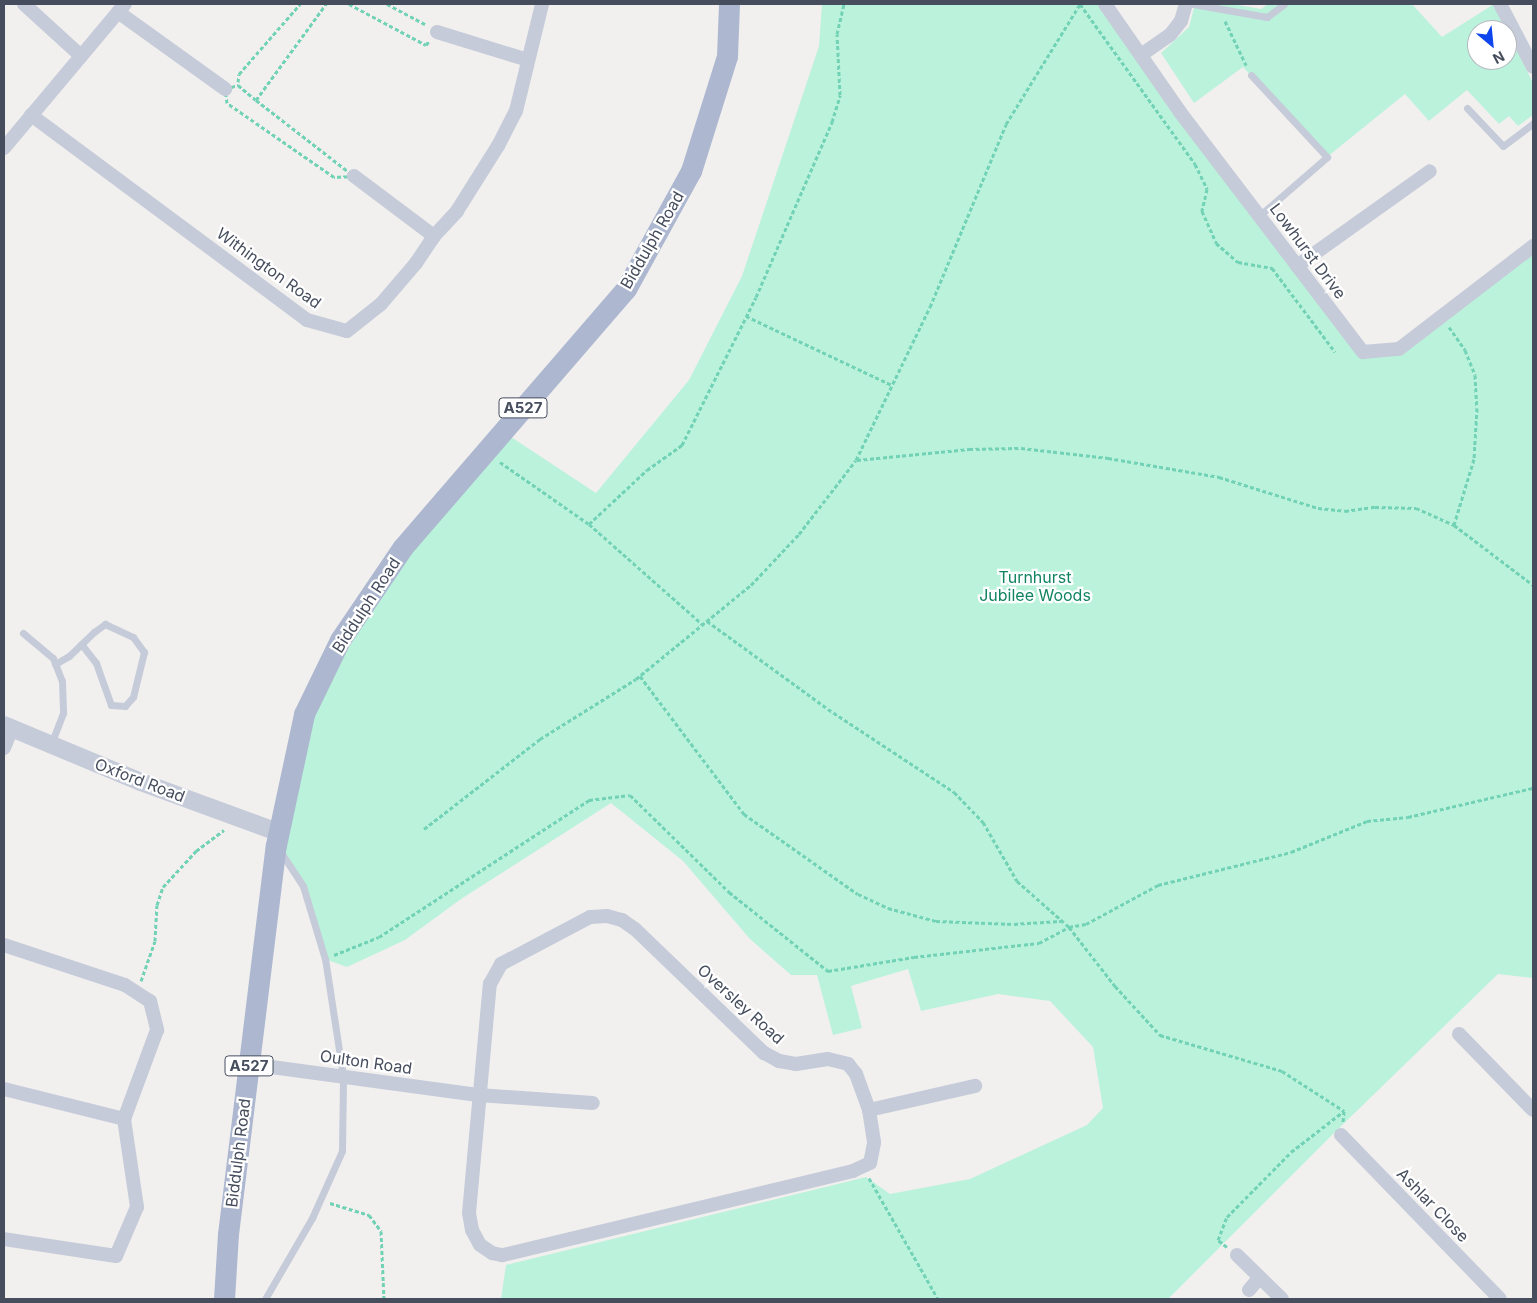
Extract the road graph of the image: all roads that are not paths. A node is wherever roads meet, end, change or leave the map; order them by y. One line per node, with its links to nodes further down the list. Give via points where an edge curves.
1 (24, 4): 12 (street)
2 (542, 4): 13 (street, Withington Road)
3 (729, 4): 33 (main road, Biddulph Road / A527, via 727,56 691,171 626,289 403,547 340,640 304,714)
4 (1105, 4): 11 (street, Lowhurst Drive)
5 (1186, 4): 11 (street, via 1181,21 1170,34)
6 (1193, 4): 7 (lane, via 1267,16)
7 (1284, 4)
8 (1500, 4): 14 (street)
9 (122, 8): 12 (street); 16 (street)
10 (437, 32): 13 (street)
11 (1141, 55): 23 (street, Lowhurst Drive)
12 (81, 56): 18 (street)
13 (528, 60): 24 (street, Withington Road, via 516,111 498,146 457,211)
14 (1533, 67)
15 (1251, 75): 23 (lane, via 1327,157)
16 (231, 87)
17 (1467, 108): 19 (lane, via 1503,146)
18 (32, 115): 20 (street); 24 (street, Withington Road, via 307,320 326,327 347,331 368,314 400,282)
19 (1533, 123)
20 (4, 148)
21 (1430, 171): 26 (street)
22 (354, 176): 24 (street)
23 (1259, 216): 26 (street, Lowhurst Drive)
24 (434, 236)
25 (1533, 246): 26 (street, Lowhurst Drive, via 1399,349 1363,352)
26 (1297, 266)
27 (23, 633): 29 (lane, via 53,658)
28 (81, 644): 28 (lane, via 105,624 133,637 144,652 133,697 125,706 111,705 96,663); 29 (lane)
29 (55, 664): 31 (lane, via 62,681 63,713)
30 (8, 726): 31 (street, Oxford Road); 32 (street)
31 (51, 744): 33 (street, Oxford Road, via 241,819)
32 (4, 748)
33 (277, 839): 36 (main road, Biddulph Road / A527); 37 (lane, via 303,886 325,959)
34 (4, 945): 44 (street, via 126,986 150,1001 157,1030)
35 (1459, 1034): 43 (street)
36 (249, 1064): 37 (street, Oulton Road); 50 (main road, Biddulph Road / A527, via 228,1234)
37 (343, 1076): 40 (street, Oulton Road); 51 (lane, via 342,1151 320,1200)
38 (975, 1086): 42 (street)
39 (4, 1088): 44 (street)
40 (478, 1095): 41 (street, Oulton Road); 42 (street, Oversley Road, via 490,984 501,964 590,917 607,916 622,920 635,929 764,1053 779,1061 796,1064 828,1059 848,1064 856,1074); 42 (street, Oversley Road, via 469,1214 472,1230 480,1245 502,1255 864,1168 874,1153)
41 (593, 1103)
42 (869, 1110)
43 (1533, 1110)
44 (124, 1119): 46 (street, via 137,1207 116,1256)
45 (1341, 1135): 53 (street, Ashlar Close)
46 (4, 1239)
47 (1237, 1255): 48 (street)
48 (1259, 1278): 49 (street); 52 (street)
49 (1248, 1290)
50 (224, 1299)
51 (264, 1299)
52 (1282, 1299)
53 (1500, 1299)

